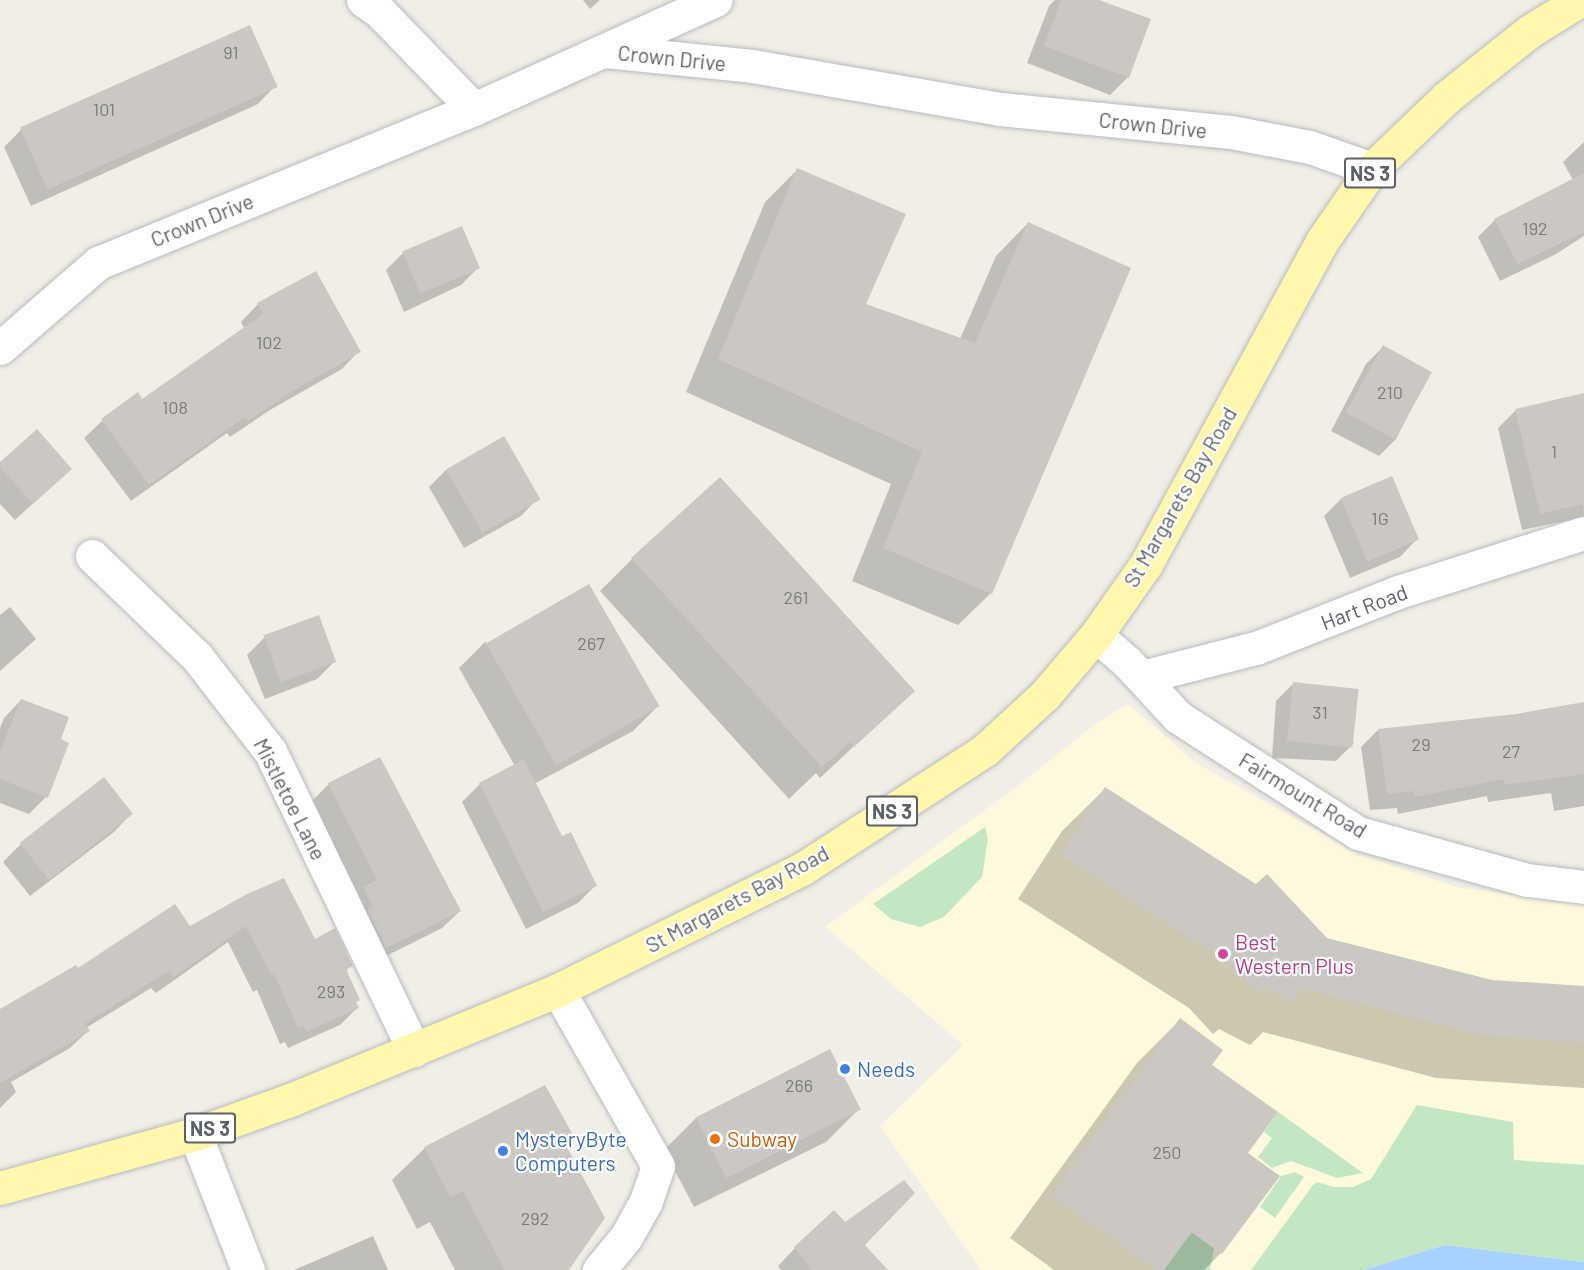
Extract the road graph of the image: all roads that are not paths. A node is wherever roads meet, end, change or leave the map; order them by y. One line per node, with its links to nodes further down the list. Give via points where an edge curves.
1 (363, 0): 5 (street, via 380,12)
2 (715, 0): 4 (street)
3 (1580, 0): 6 (main road, St Margarets Bay Road / NS 3, via 1530,31 1456,90)
4 (604, 51): 5 (street, Crown Drive); 6 (street, Crown Drive, via 752,66 1000,110 1231,132 1310,147)
5 (474, 109): 7 (street, Crown Drive, via 98,263)
6 (1372, 169): 10 (main road, St Margarets Bay Road / NS 3, via 1322,241 1146,564)
7 (0, 348)
8 (1584, 533): 11 (street, Hart Road, via 1398,592 1256,648)
9 (92, 556): 14 (street, Mistletoe Lane, via 197,657 270,751)
10 (1096, 635): 11 (street, Fairmount Road); 13 (main road, St Margarets Bay Road / NS 3, via 1044,696 985,750 802,870)
11 (1142, 677): 12 (street, Fairmount Road, via 1178,717 1359,833 1528,880)
12 (1584, 886)
13 (558, 990): 14 (main road, St Margarets Bay Road / NS 3); 18 (street, via 658,1166 645,1203 626,1237)
14 (414, 1050): 15 (main road, St Margarets Bay Road / NS 3)
15 (195, 1134): 16 (main road, St Margarets Bay Road / NS 3); 17 (street)
16 (0, 1188)
17 (248, 1270)
18 (599, 1270)

